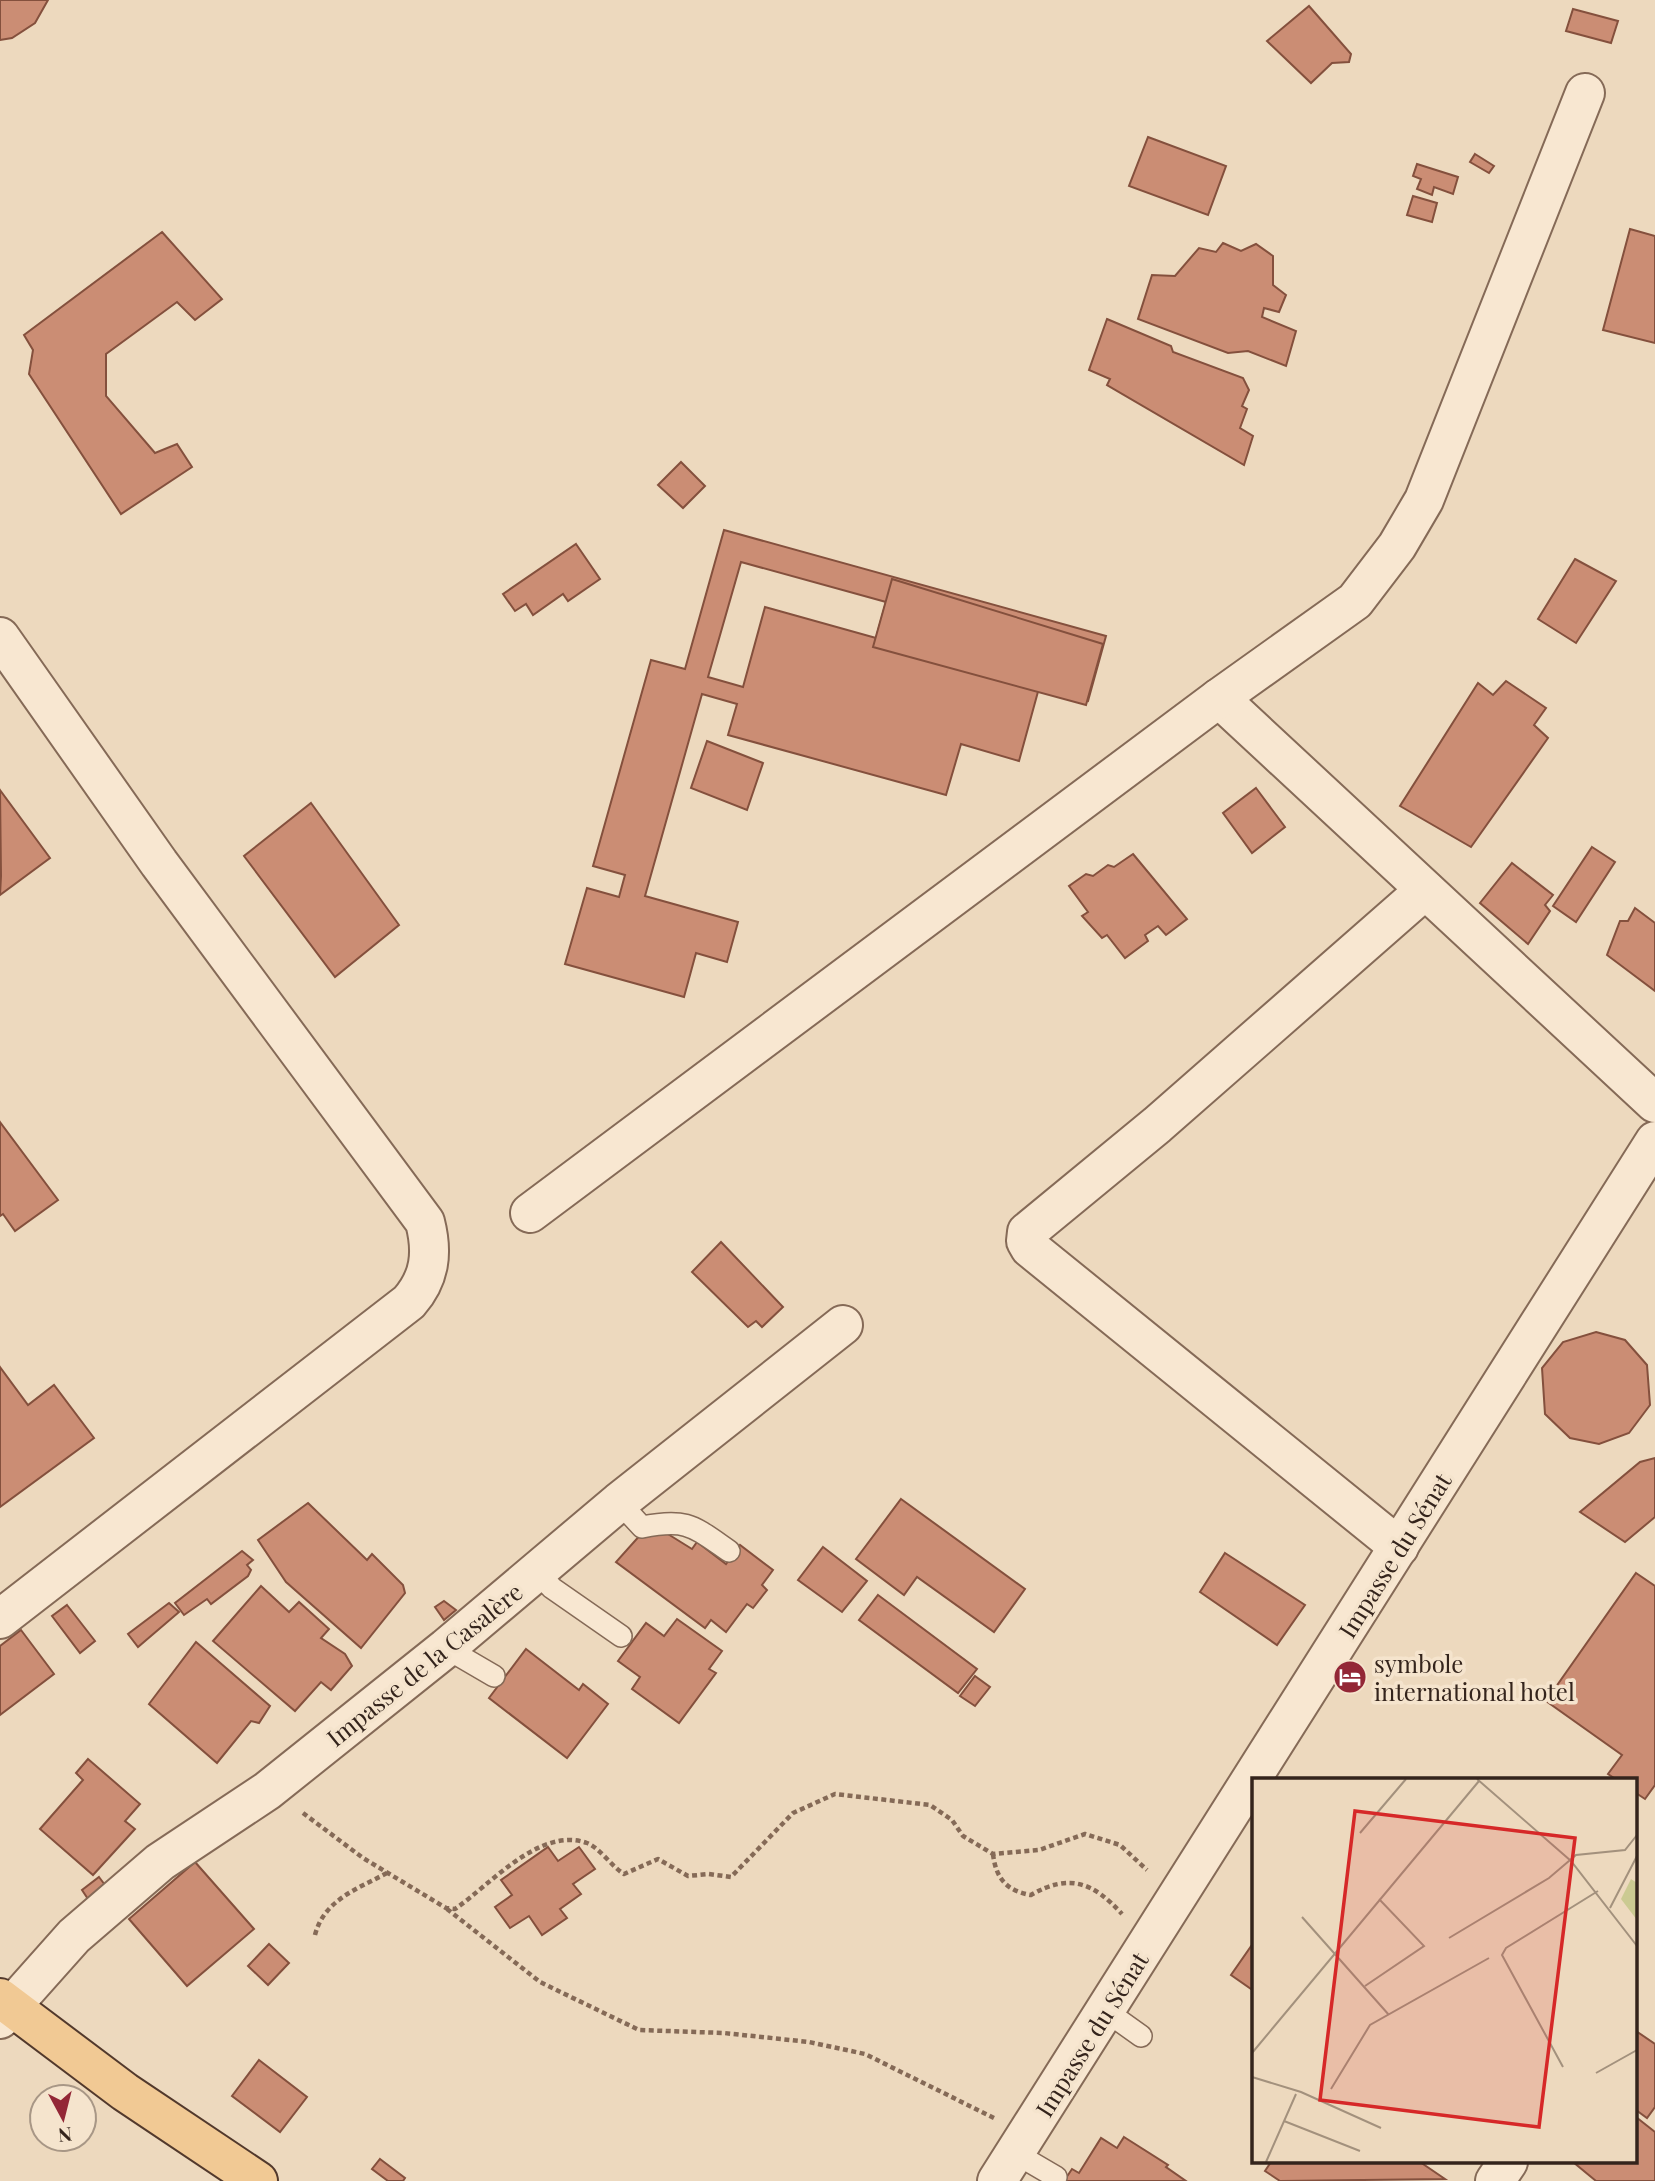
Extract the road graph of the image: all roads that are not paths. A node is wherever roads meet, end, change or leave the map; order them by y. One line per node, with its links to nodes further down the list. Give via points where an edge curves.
1 (1586, 93): 3 (street, via 1424,500 1355,601)
2 (0, 638): 13 (street, via 159,863 425,1222 431,1245 422,1287 409,1303)
3 (1219, 698): 4 (street); 7 (street)
4 (1425, 890): 5 (street); 10 (street, via 1157,1125 1027,1232 1026,1241)
5 (1655, 1103)
6 (1655, 1141): 10 (street, Impasse du Sénat)
7 (530, 1213)
8 (843, 1325): 9 (street, Impasse de la Casalère)
9 (619, 1502): 11 (lane, via 642,1527 666,1522 691,1524); 12 (street, Impasse de la Casalère)
10 (1399, 1547): 17 (street, Impasse du Sénat)
11 (729, 1550)
12 (537, 1572): 14 (lane, via 552,1588); 15 (street, Impasse de la Casalère)
13 (0, 1619)
14 (621, 1636)
15 (446, 1648): 16 (lane); 19 (street, Impasse de la Casalère, via 267,1791 160,1862 74,1936)
16 (494, 1676)
17 (1253, 1778)
18 (1252, 1780): 20 (street, Impasse du Sénat)
19 (3, 2008): 25 (main road)
20 (1106, 2011): 21 (lane); 22 (street, Impasse du Sénat)
21 (1141, 2036)
22 (1013, 2157): 24 (lane)
23 (1507, 2164): 26 (street)
24 (1056, 2177)
25 (252, 2179)
26 (1495, 2181)

